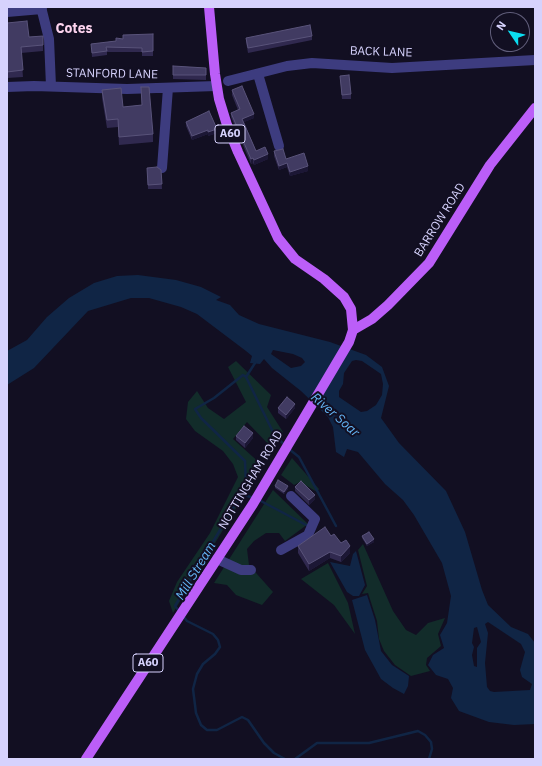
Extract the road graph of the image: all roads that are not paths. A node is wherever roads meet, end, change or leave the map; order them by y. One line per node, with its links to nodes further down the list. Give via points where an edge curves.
1 (209, 7): 8 (main road, A60)
2 (41, 8): 3 (street); 7 (street, via 49,40)
3 (7, 12)
4 (535, 60): 5 (street, BACK LANE, via 392,68 312,63 287,66)
5 (258, 74): 6 (street, BACK LANE); 12 (street)
6 (228, 81)
7 (51, 86): 9 (street, STANFORD LANE); 10 (street, STANFORD LANE)
8 (216, 86): 10 (street, STANFORD LANE); 14 (main road, A60, via 226,125 278,238 295,259 344,297 351,309)
9 (7, 87)
10 (168, 88): 13 (street)
11 (535, 108): 14 (main road, BARROW ROAD, via 490,165 429,263 388,305 372,319)
12 (279, 146)
13 (162, 168)
14 (353, 330): 17 (main road, NOTTINGHAM ROAD / A60, via 349,342)
15 (291, 496): 16 (street, via 315,519 308,535)
16 (281, 550)
17 (218, 559): 18 (street, via 241,570); 19 (main road, NOTTINGHAM ROAD / A60)
18 (251, 570)
19 (87, 757)

